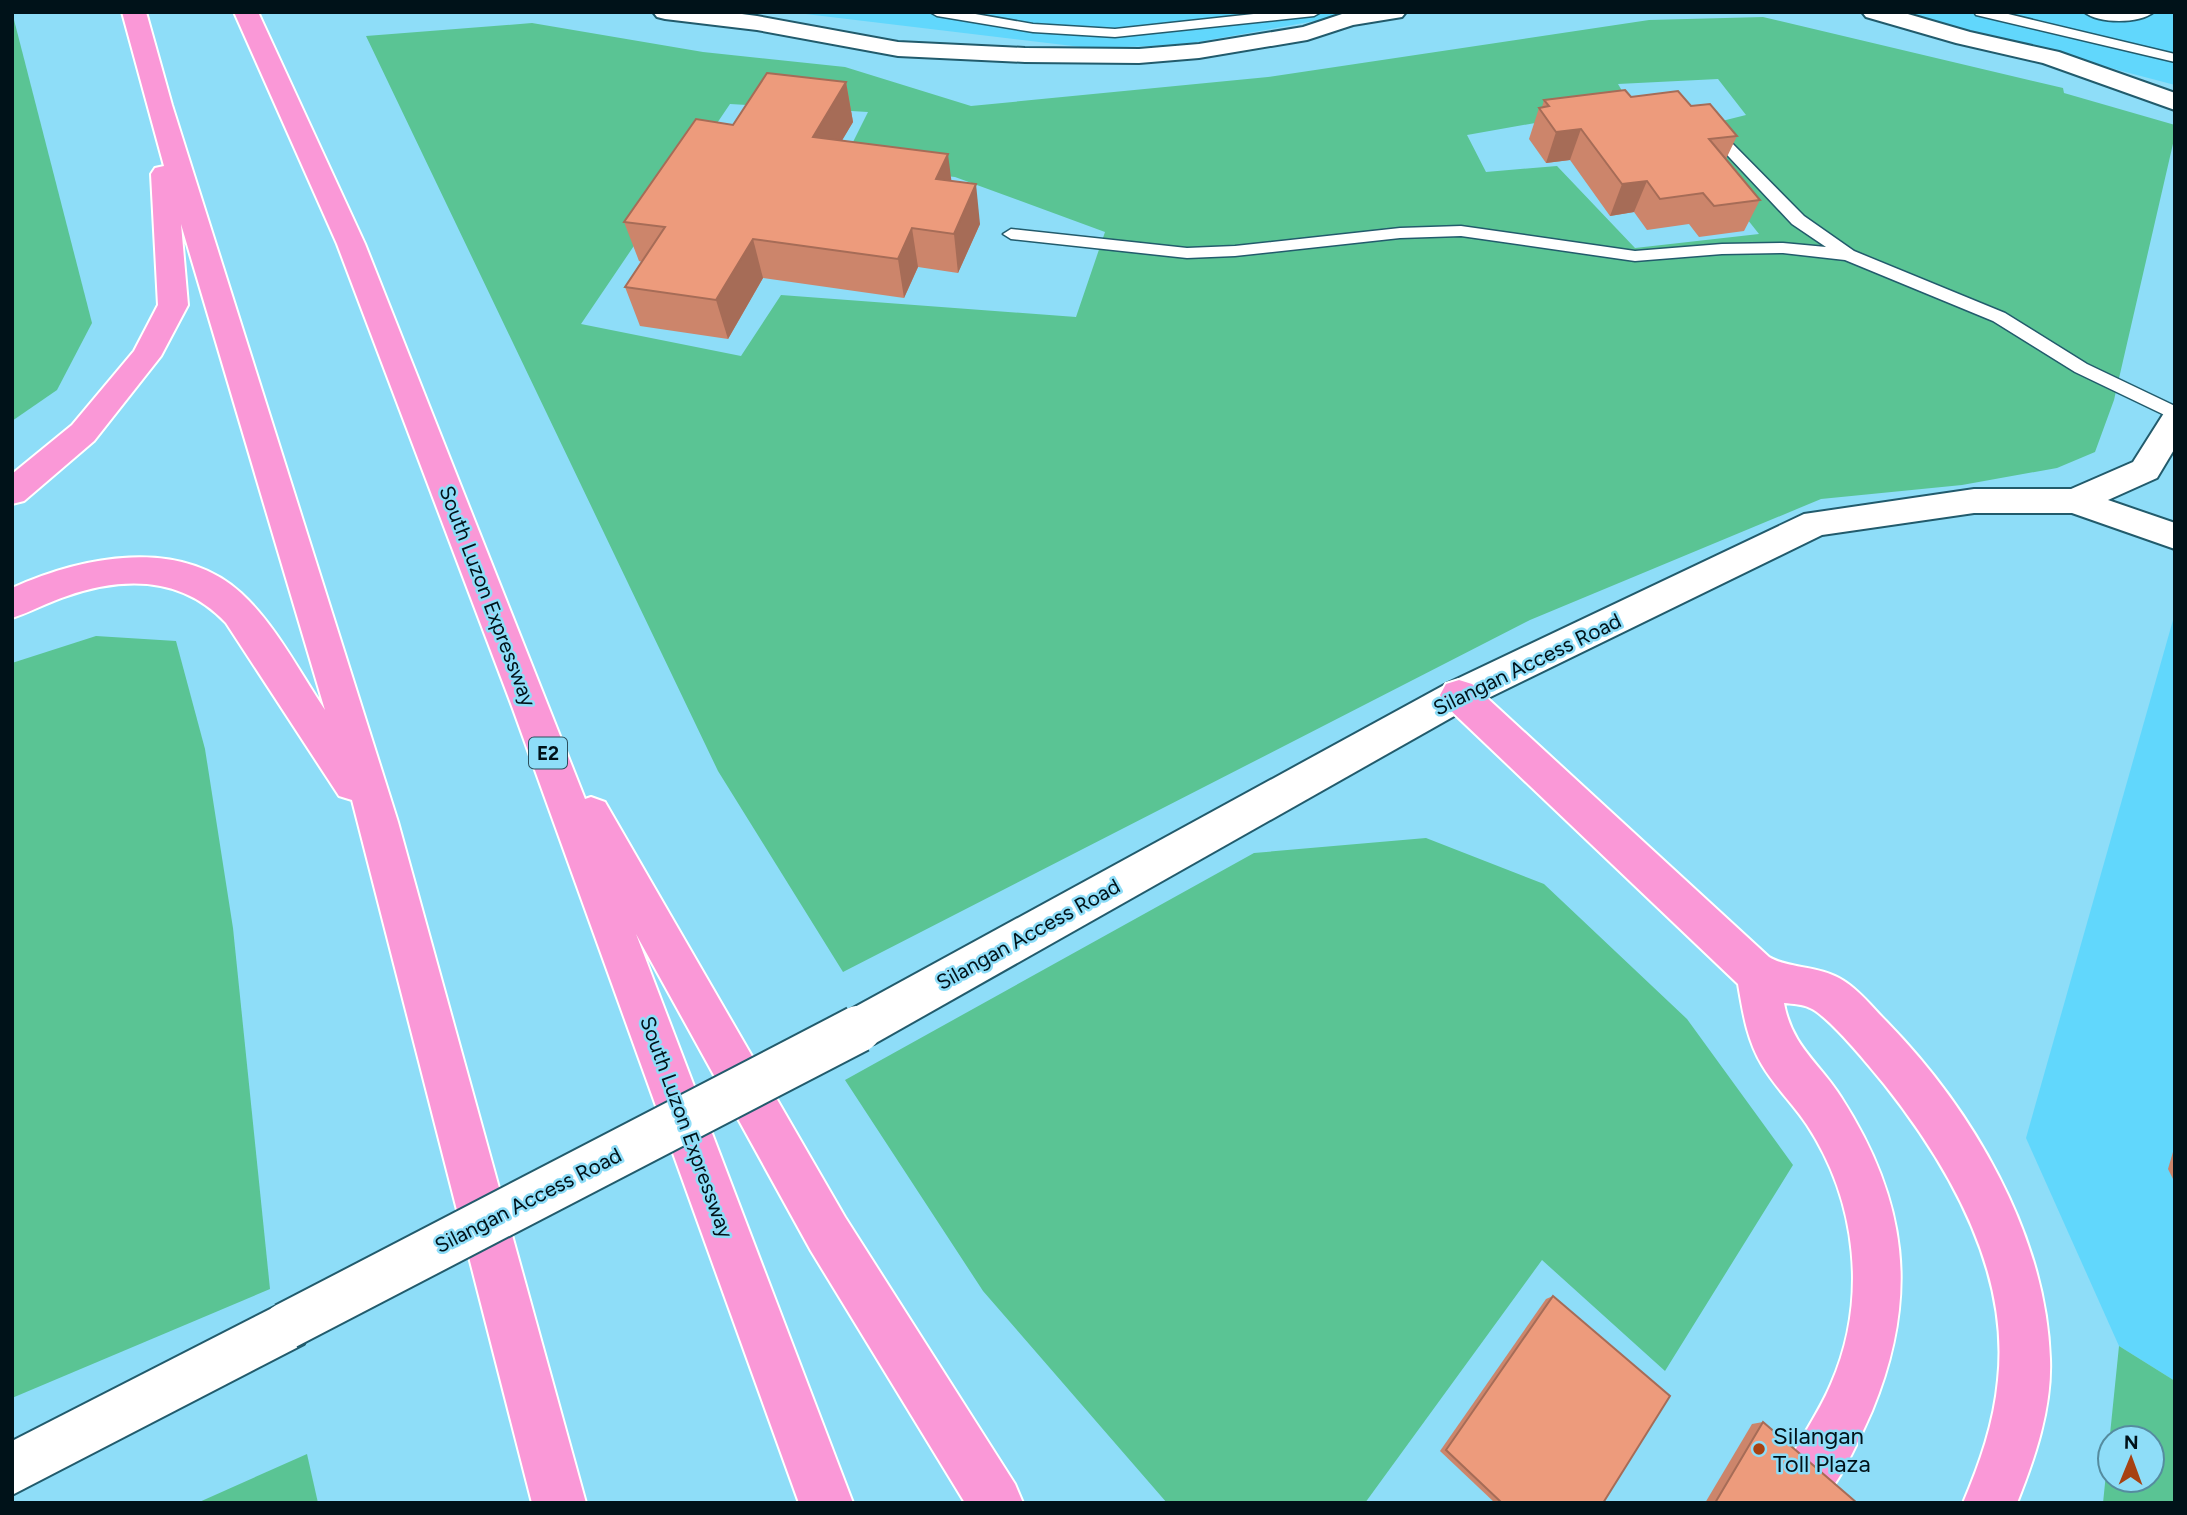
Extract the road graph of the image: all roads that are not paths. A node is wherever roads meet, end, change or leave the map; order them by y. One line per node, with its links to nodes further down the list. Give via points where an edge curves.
1 (134, 12): 14 (highway)
2 (246, 12): 25 (highway, South Luzon Expressway / E2, via 351,244)
3 (665, 12): 6 (street, via 757,23 898,49 1139,56 1307,33 1349,19)
4 (937, 12): 11 (lane)
5 (1314, 12): 11 (lane, via 1115,33 1033,28)
6 (1394, 12)
7 (1874, 12): 13 (street, via 2050,57)
8 (1981, 12): 12 (lane)
9 (2091, 12): 10 (lane, via 2123,17)
10 (2147, 12)
11 (946, 13)
12 (2175, 58)
13 (2175, 102)
14 (159, 105): 20 (highway, via 173,305 146,356 83,433); 26 (highway)
15 (1720, 139): 17 (lane, via 1798,220)
16 (1011, 234): 17 (lane, via 1187,253 1461,231 1635,256 1722,248)
17 (1849, 255): 18 (lane, via 1999,317 2081,368)
18 (2175, 414)
19 (2175, 421): 21 (street, via 2145,470)
20 (12, 492)
21 (2074, 501): 22 (street); 24 (street, Silangan Access Road, via 1974,501 1816,523)
22 (2175, 536)
23 (12, 604): 26 (highway, via 68,580 125,571 203,585 229,604 257,637)
24 (1459, 695): 27 (highway); 28 (street, Silangan Access Road, bridge, via 858,1029)
25 (532, 709): 31 (highway, South Luzon Expressway / E2); 32 (highway, via 828,1234)
26 (378, 822): 30 (highway)
27 (1758, 974): 29 (highway, via 1772,1041 1846,1147 1874,1223 1877,1304 1867,1353 1850,1403); 33 (highway, via 1828,993 1898,1063 1949,1135 2003,1245 2015,1281 2025,1358 2016,1429)
28 (12, 1469)
29 (1810, 1473)
30 (559, 1503)
31 (826, 1503)
32 (996, 1503)
33 (1990, 1503)

